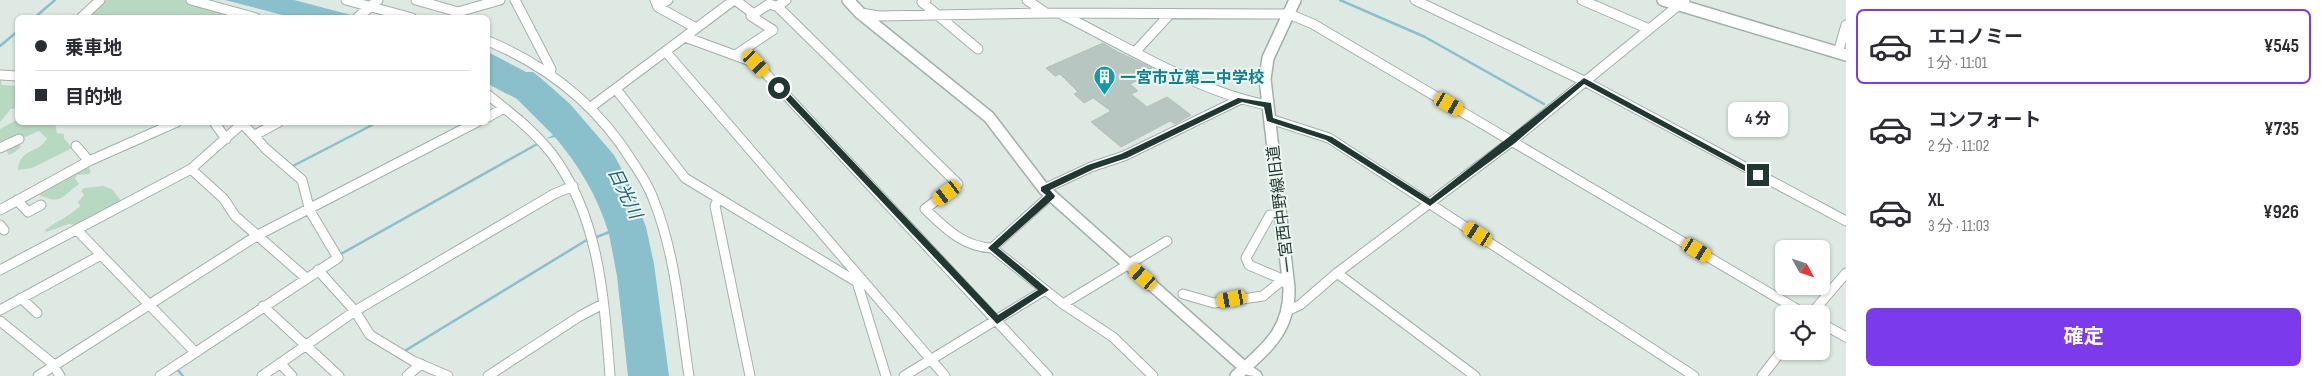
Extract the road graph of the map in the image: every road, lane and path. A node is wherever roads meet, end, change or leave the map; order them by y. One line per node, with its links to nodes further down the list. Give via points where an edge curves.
1 (100, 0): 29 (street)
2 (192, 0): 30 (street)
3 (346, 0): 21 (street)
4 (378, 0): 21 (street)
5 (418, 0): 19 (street, via 458,12)
6 (500, 0): 19 (street)
7 (515, 0): 44 (street, via 551,68)
8 (668, 0): 20 (street)
9 (786, 0): 22 (street)
10 (848, 0): 23 (street)
11 (926, 0): 33 (street, via 922,2)
12 (1027, 0): 24 (street)
13 (1295, 0): 28 (street, 一宮西中野線旧道)
14 (1415, 0): 47 (street)
15 (1582, 0): 36 (street)
16 (1663, 0): 18 (street)
17 (731, 1): 25 (street); 35 (street)
18 (1682, 2): 36 (street); 43 (street)
19 (475, 3)
20 (656, 3): 35 (street)
21 (371, 6): 31 (street); 32 (street)
22 (779, 7): 25 (street, via 770,4); 83 (street, via 958,184 925,209 960,239 982,249)
23 (860, 13): 33 (street, via 878,16); 71 (street, via 989,118)
24 (1047, 13): 26 (street); 33 (street)
25 (754, 14): 42 (street, via 751,16 773,30)
26 (1061, 14): 27 (street); 40 (street)
27 (1170, 14): 28 (street); 40 (street)
28 (1289, 14): 51 (street, 一宮西中野線旧道, via 1268,58 1265,79); 65 (street, via 1313,24)
29 (83, 15)
30 (245, 15)
31 (360, 15)
32 (402, 15)
33 (936, 15): 39 (street)
34 (1846, 25): 43 (street)
35 (696, 28): 37 (street)
36 (1649, 29): 47 (street)
37 (685, 37): 41 (street); 42 (street)
38 (490, 42): 44 (street, via 512,50)
39 (978, 48)
40 (1136, 51): 50 (street, via 1213,90)
41 (666, 52): 48 (street); 91 (street)
42 (737, 54): 106 (street, via 756,63)
43 (1842, 54)
44 (550, 74): 52 (street)
45 (15, 75): 46 (street)
46 (2, 77)
47 (1584, 81): 65 (street); 79 (street)
48 (616, 89): 52 (street); 72 (street, via 685,178)
49 (490, 97): 53 (street)
50 (1241, 99): 51 (street); 71 (street, via 1124,156 1091,167)
51 (1268, 105): 55 (street, 一宮西中野線旧道)
52 (591, 107): 128 (street, via 629,156 654,200 667,242)
53 (504, 108): 54 (street); 70 (street, via 537,136)
54 (490, 116)
55 (1270, 119): 74 (street, via 1329,138); 78 (street, 一宮西中野線旧道)
56 (170, 125): 68 (street)
57 (216, 125): 64 (street)
58 (241, 125): 64 (street)
59 (245, 125): 62 (street)
60 (273, 125): 62 (street)
61 (471, 125): 77 (street)
62 (255, 135): 77 (street, via 302,180)
63 (19, 139): 67 (street)
64 (226, 139): 69 (street)
65 (1512, 141): 74 (street); 98 (street)
66 (76, 146): 68 (street)
67 (0, 148)
68 (89, 161): 73 (street)
69 (191, 169): 80 (street); 81 (street)
70 (573, 186): 96 (street, via 588,219 598,261); 104 (street, via 554,194)
71 (1048, 192): 83 (street); 85 (street)
72 (718, 199): 91 (street); 129 (street, via 715,206)
73 (17, 200): 75 (street, via 28,212); 76 (street)
74 (1430, 203): 88 (street); 136 (street)
75 (41, 205)
76 (0, 210)
77 (310, 210): 81 (street); 87 (street, via 338,258)
78 (1281, 216): 92 (street, 一宮西中野線旧道); 92 (street, via 1270,215 1260,226 1257,242 1246,258 1248,265)
79 (1846, 221)
80 (77, 230): 84 (street); 86 (street)
81 (258, 236): 90 (street); 100 (street)
82 (1167, 241): 85 (street)
83 (992, 248): 93 (street)
84 (100, 255): 95 (street); 100 (street)
85 (1128, 264): 97 (street); 117 (street)
86 (0, 270)
87 (318, 270): 90 (street); 104 (street)
88 (1337, 273): 103 (street, via 1300,305); 135 (street)
89 (1846, 273): 99 (street)
90 (306, 278): 101 (street)
91 (859, 281): 113 (street); 130 (street)
92 (1288, 282): 94 (street, via 1280,282 1263,296 1214,302); 103 (street, 一宮西中野線旧道)
93 (1045, 290): 97 (street); 106 (street)
94 (1183, 294)
95 (22, 298): 102 (street); 105 (street)
96 (603, 304): 126 (street); 127 (street)
97 (1063, 304): 134 (street, via 1113,337)
98 (1790, 305)
99 (1819, 305)
100 (150, 306): 111 (street); 116 (street)
101 (263, 306): 110 (street); 111 (street)
102 (0, 310)
103 (1289, 310): 117 (street, via 1284,322)
104 (355, 311): 110 (street); 115 (street, via 370,335)
105 (37, 313)
106 (997, 320): 113 (street); 133 (street)
107 (0, 321): 116 (street)
108 (1830, 328): 109 (street)
109 (1846, 337)
110 (304, 346): 114 (street); 123 (street)
111 (195, 352): 120 (street)
112 (1775, 359): 137 (street)
113 (931, 360): 131 (street); 132 (street)
114 (280, 363): 121 (street); 122 (street)
115 (421, 364): 124 (street); 125 (street)
116 (53, 367): 118 (street); 119 (street)
117 (1245, 373)
118 (38, 376)
119 (60, 376)
120 (160, 376)
121 (262, 376)
122 (292, 376)
123 (339, 376)
124 (407, 376)
125 (448, 376)
126 (488, 376)
127 (610, 376)
128 (689, 376)
129 (750, 376)
130 (886, 376)
131 (904, 376)
132 (945, 376)
133 (1048, 376)
134 (1153, 376)
135 (1475, 376)
136 (1694, 376)
137 (1762, 376)

